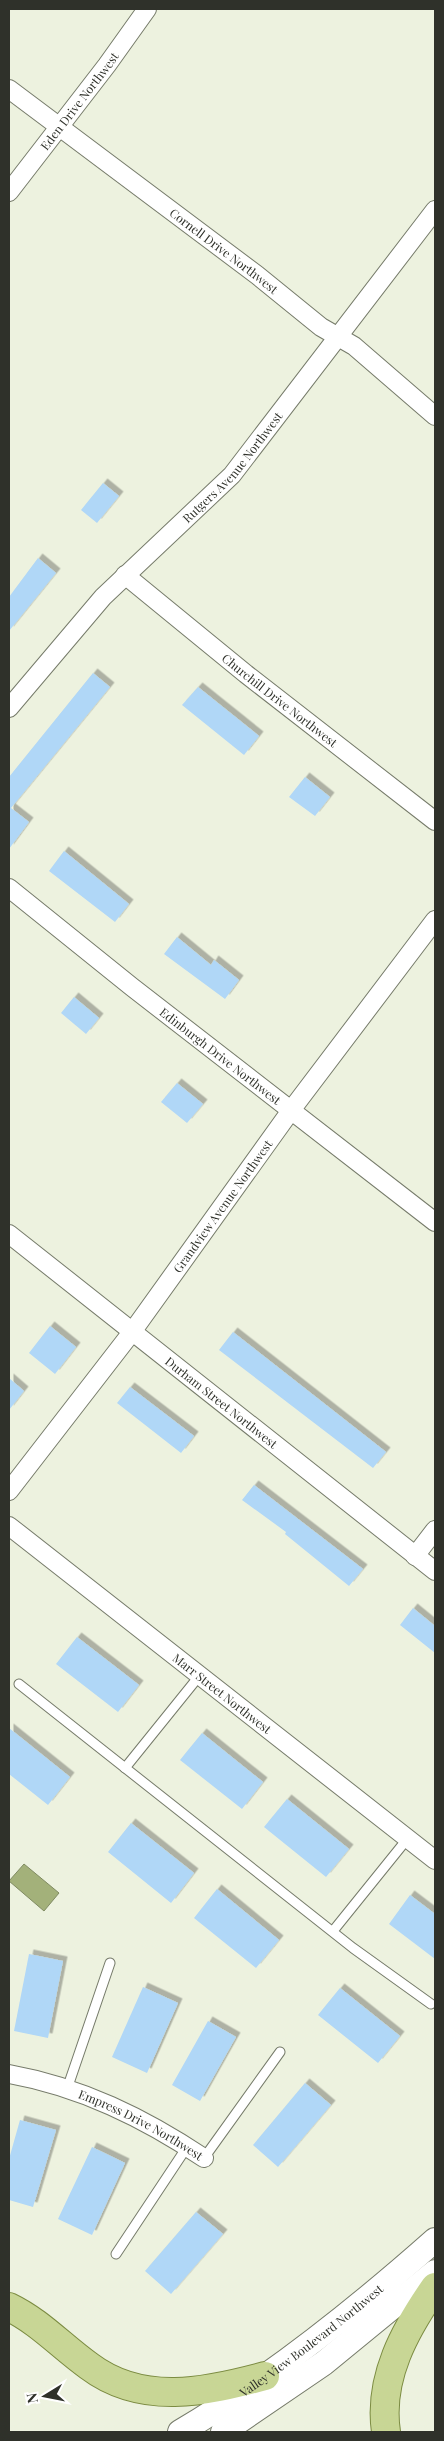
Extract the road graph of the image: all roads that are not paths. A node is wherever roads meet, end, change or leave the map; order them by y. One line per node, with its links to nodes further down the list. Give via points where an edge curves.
1 (147, 9): 3 (street, Eden Drive Northwest)
2 (9, 89): 3 (street, Cornell Drive Northwest)
3 (60, 125): 4 (street, Eden Drive Northwest); 6 (street, Cornell Drive Northwest, via 321,327)
4 (9, 192)
5 (435, 210): 6 (street, Rutgers Avenue Northwest)
6 (340, 337): 7 (street, Cornell Drive Northwest); 8 (street, Rutgers Avenue Northwest, via 232,475)
7 (435, 416)
8 (125, 575): 9 (street, Rutgers Avenue Northwest); 10 (street, Churchill Drive Northwest)
9 (9, 708)
10 (435, 822)
11 (9, 888): 13 (street, Edinburgh Drive Northwest)
12 (435, 920): 13 (street, Grandview Avenue Northwest)
13 (292, 1109): 14 (street, Edinburgh Drive Northwest); 16 (street, Grandview Avenue Northwest)
14 (435, 1222)
15 (9, 1234): 16 (street, Durham Street Northwest)
16 (132, 1332): 17 (street, Grandview Avenue Northwest); 20 (street, Durham Street Northwest)
17 (9, 1491)
18 (9, 1526): 22 (street, Marr Street Northwest)
19 (435, 1530): 20 (street)
20 (415, 1556): 21 (street, Durham Street Northwest)
21 (435, 1571)
22 (200, 1675): 24 (lane); 25 (street, Marr Street Northwest)
23 (19, 1684): 24 (lane)
24 (125, 1768): 27 (lane)
25 (408, 1838): 26 (street, Marr Street Northwest); 27 (lane)
26 (435, 1860)
27 (333, 1931): 29 (lane)
28 (110, 1963): 32 (lane)
29 (431, 2004)
30 (280, 2052): 34 (lane, Empress Drive Northwest)
31 (9, 2074): 32 (street, Empress Drive Northwest)
32 (67, 2089): 33 (street, Empress Drive Northwest, via 129,2113)
33 (187, 2147): 34 (street, Empress Drive Northwest); 36 (lane)
34 (204, 2158)
35 (435, 2240): 40 (main road, Valley View Boulevard Northwest, via 347,2315)
36 (116, 2254)
37 (435, 2272): 42 (main road, Valley View Boulevard Northwest, via 324,2363)
38 (435, 2287): 43 (main road, via 403,2338 390,2372 385,2403)
39 (9, 2307): 40 (main road, via 48,2331 91,2368 138,2390 192,2392 222,2388)
40 (265, 2376): 41 (main road, Valley View Boulevard Northwest)
41 (180, 2432)
42 (223, 2432)
43 (386, 2432)

